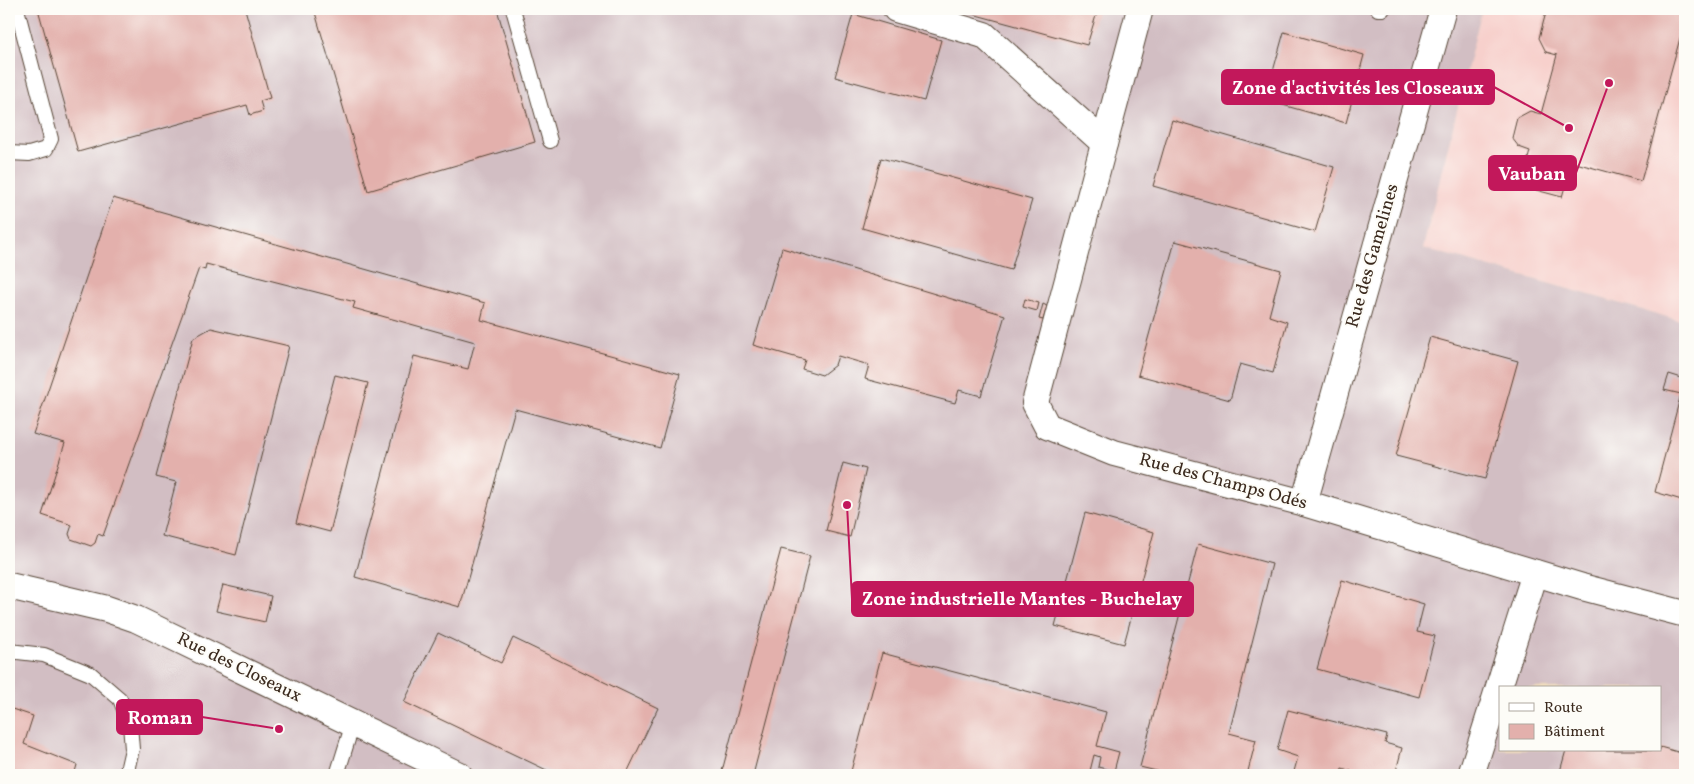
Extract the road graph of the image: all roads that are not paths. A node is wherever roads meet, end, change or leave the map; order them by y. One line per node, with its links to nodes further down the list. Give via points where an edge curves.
1 (17, 9): 10 (lane, via 51,139 46,149 29,154)
2 (515, 9): 8 (lane)
3 (896, 9): 9 (street, via 984,35)
4 (1140, 9): 9 (street, Rue des Champs Odés)
5 (1378, 9): 6 (lane)
6 (1383, 9)
7 (1442, 9): 11 (street, Rue des Gamelines)
8 (550, 140)
9 (1104, 143): 11 (street, Rue des Champs Odés, via 1034,403 1047,426 1114,453)
10 (9, 152)
11 (1304, 503): 12 (street, Rue des Champs Odés)
12 (1535, 573): 14 (street, Rue des Champs Odés); 16 (street)
13 (9, 586): 18 (street, Rue des Closeaux, via 136,619)
14 (1685, 614)
15 (9, 652): 19 (lane, via 44,655 92,674 120,699 130,725 132,749)
16 (1499, 686)
17 (1499, 687): 22 (street)
18 (353, 723): 20 (lane); 21 (street, Rue des Closeaux)
19 (126, 775)
20 (336, 775)
21 (459, 775)
22 (1471, 775)

